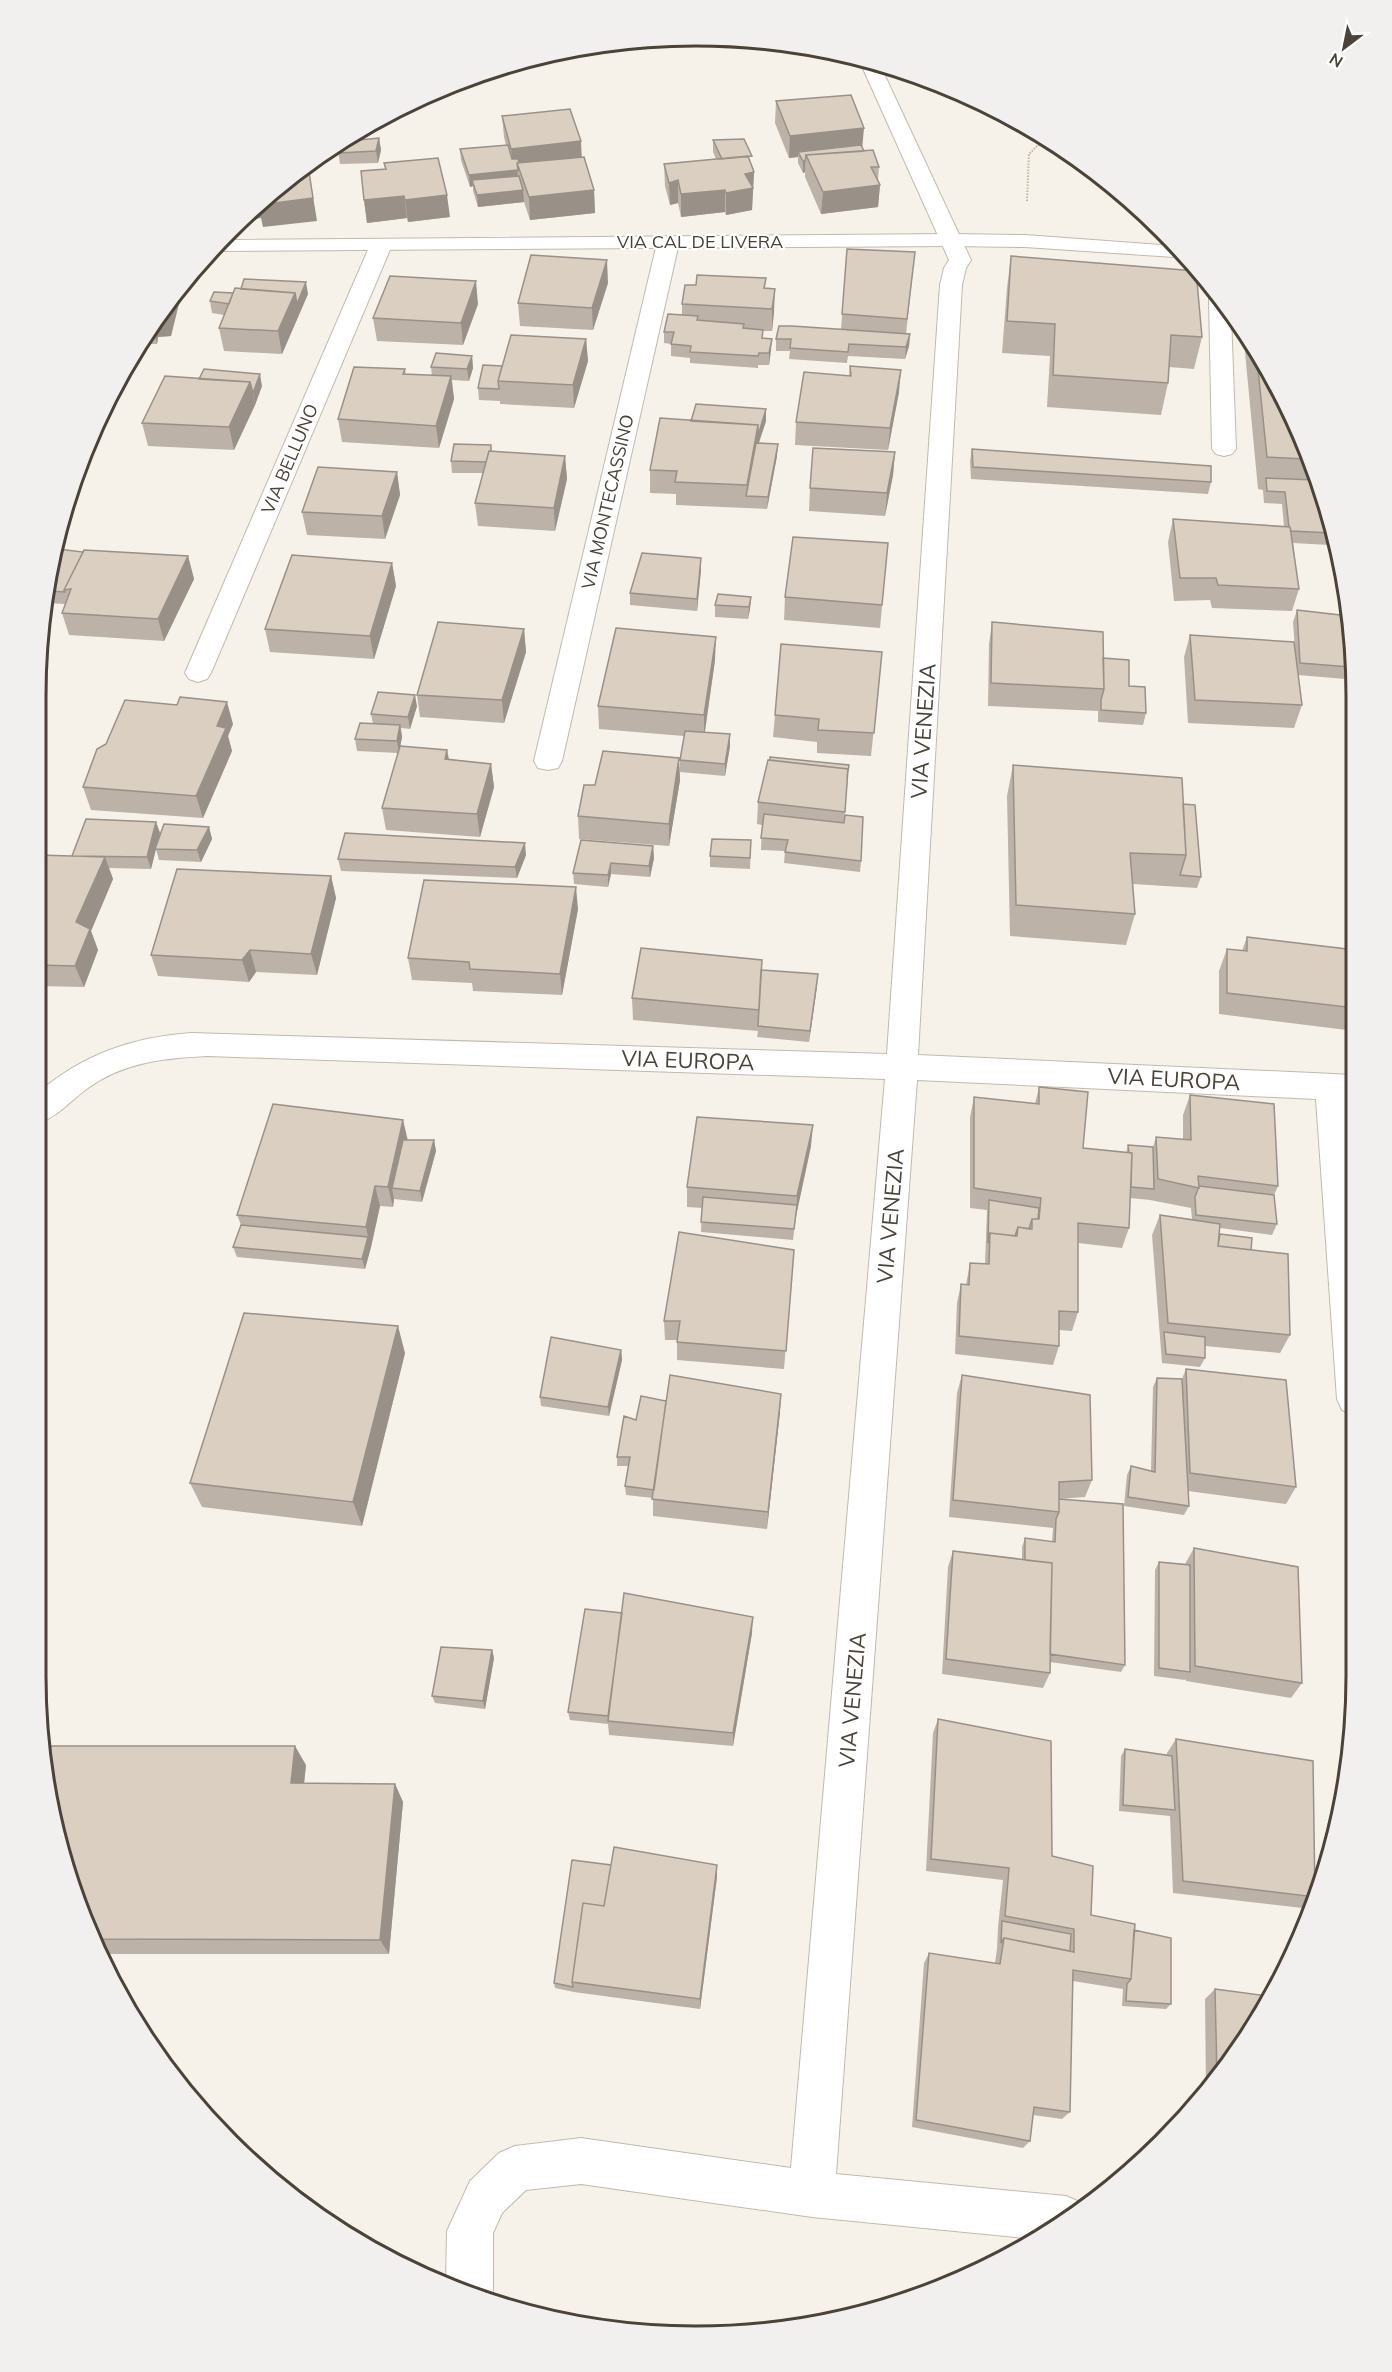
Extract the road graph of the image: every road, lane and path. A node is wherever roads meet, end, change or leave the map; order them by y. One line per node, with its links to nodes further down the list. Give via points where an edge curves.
1 (874, 72): 4 (street, VIA VENEZIA)
2 (1039, 145): 3 (path, via 1029,154)
3 (1026, 209)
4 (952, 240): 5 (street, VIA CAL DE LIVERA); 8 (street, VIA CAL DE LIVERA); 13 (street, VIA VENEZIA, via 960,260 951,285)
5 (668, 243): 6 (street, VIA CAL DE LIVERA); 12 (street, VIA MONTECASSINO)
6 (381, 245): 7 (street, VIA CAL DE LIVERA); 11 (street, VIA BELLUNO)
7 (229, 246)
8 (1169, 252)
9 (1220, 314): 10 (street)
10 (1224, 449)
11 (198, 673)
12 (548, 761)
13 (902, 1067): 14 (street, VIA EUROPA); 15 (street, VIA EUROPA, via 163,1045 127,1055 83,1075); 17 (street, VIA VENEZIA)
14 (1343, 1087): 16 (street)
15 (46, 1104)
16 (1346, 1172)
17 (812, 2194): 18 (street); 19 (street, via 581,2161 515,2169 486,2197 470,2231)
18 (1054, 2218)
19 (469, 2284)

